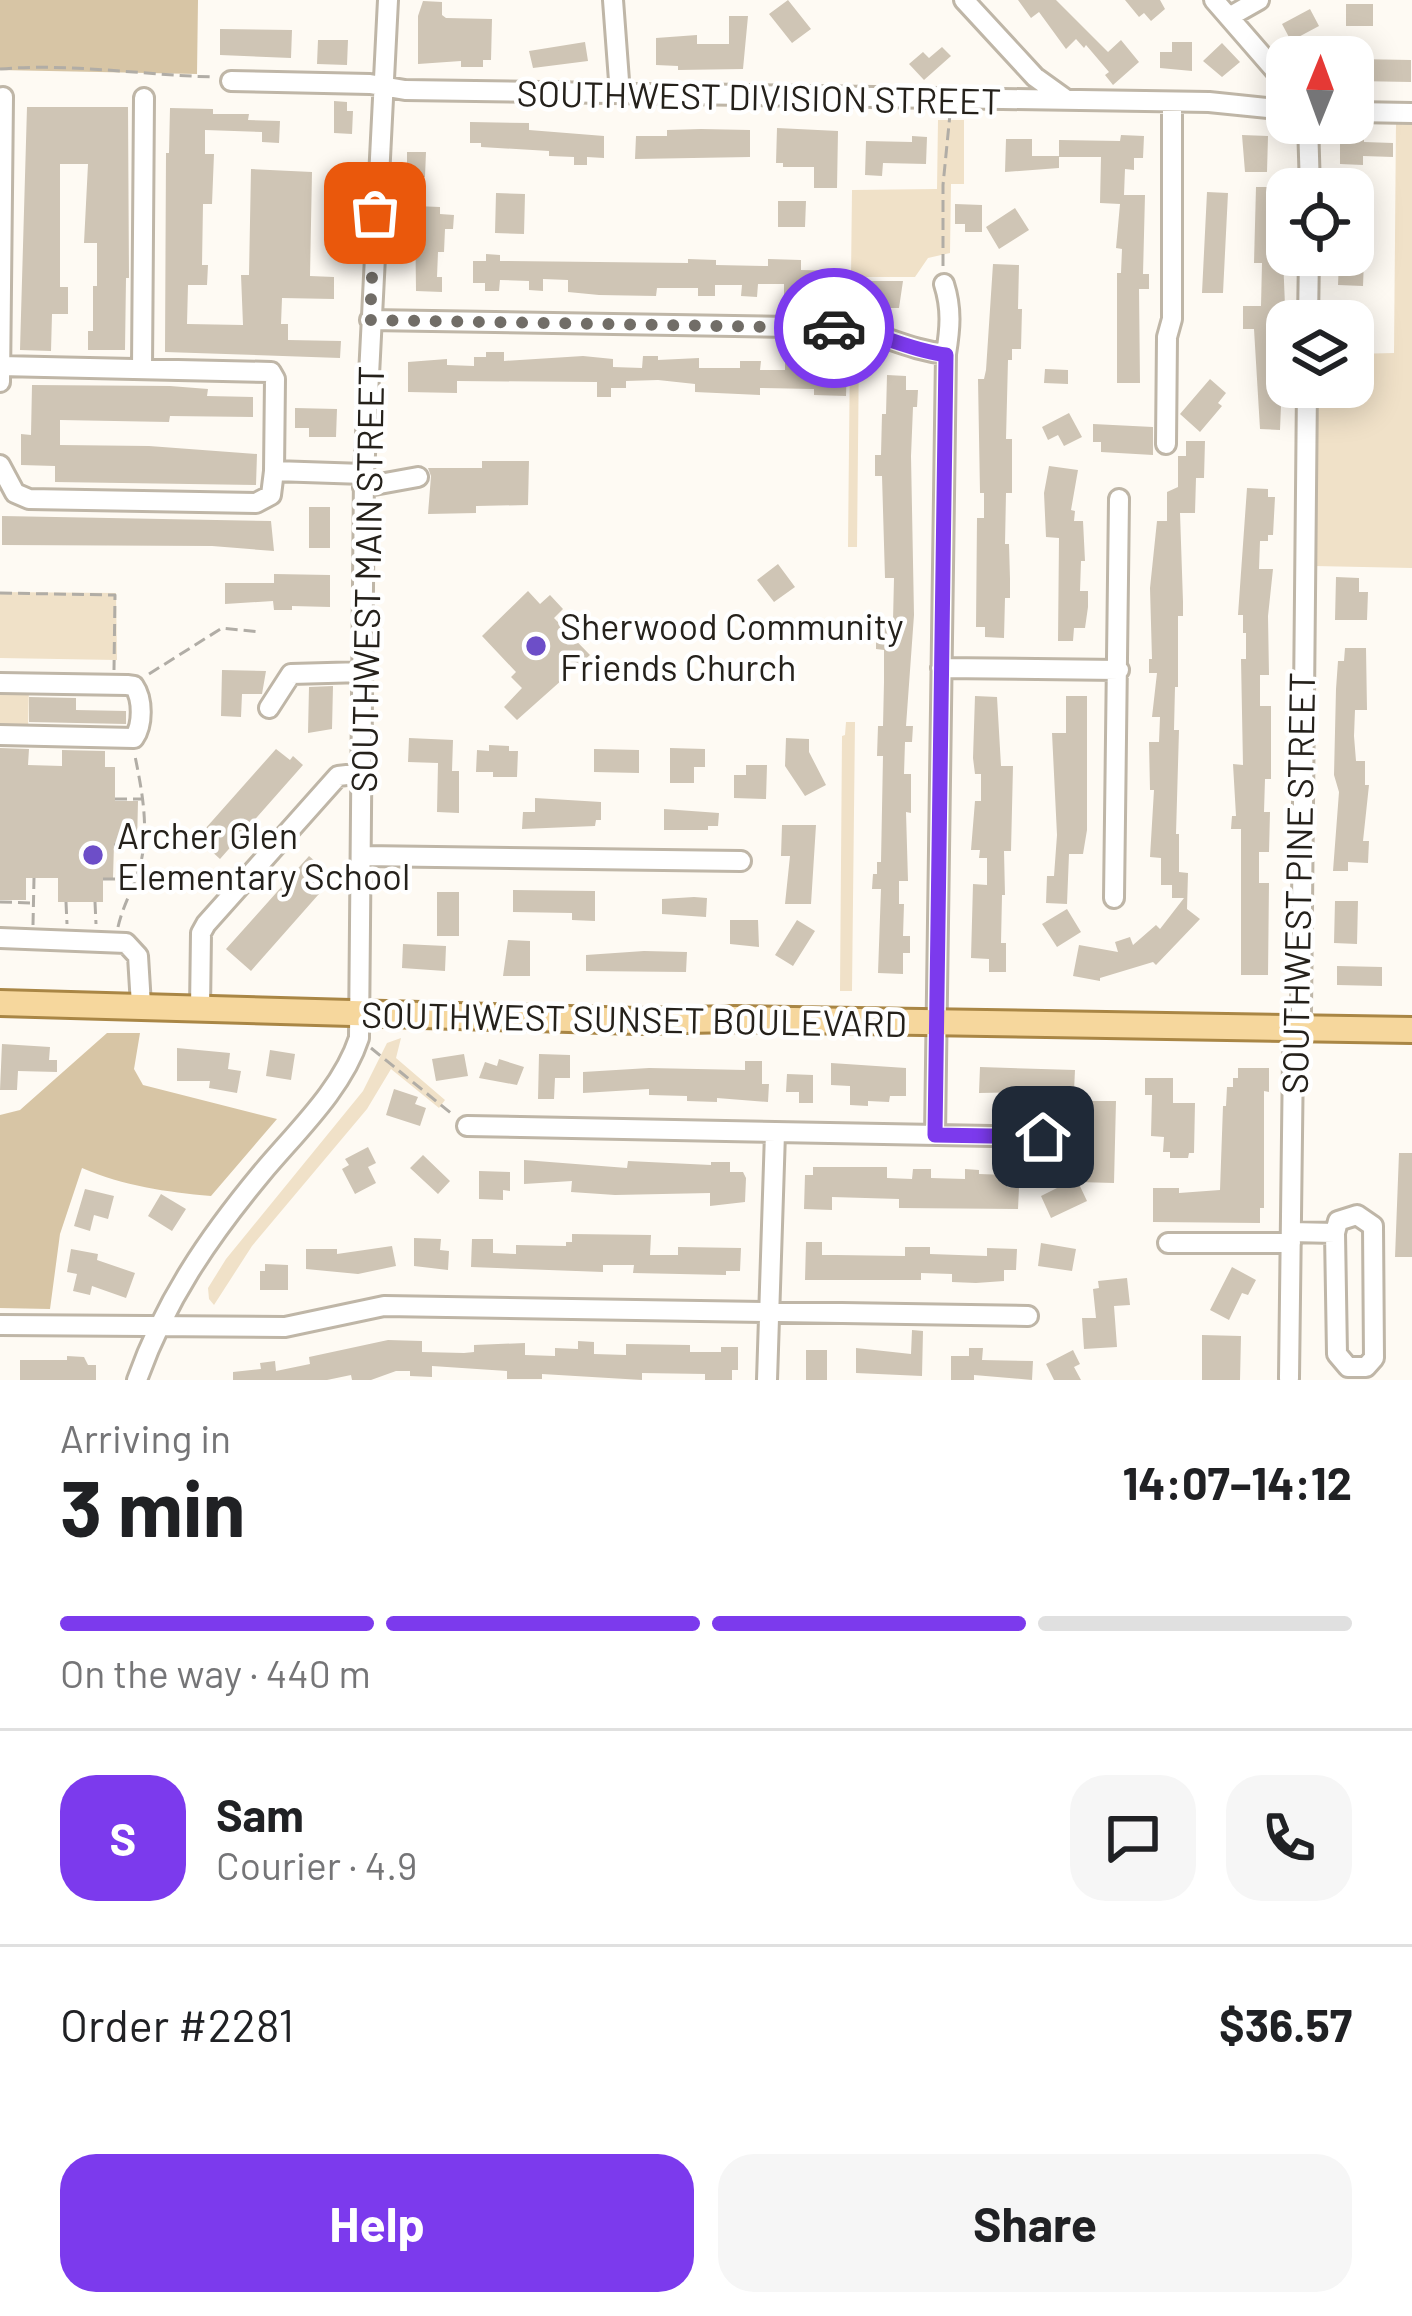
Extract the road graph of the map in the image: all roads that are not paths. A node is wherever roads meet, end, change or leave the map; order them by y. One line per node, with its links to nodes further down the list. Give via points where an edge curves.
1 (388, 0): 9 (street, SOUTHWEST MAIN STREET)
2 (613, 0): 10 (street)
3 (964, 0): 13 (street)
4 (1214, 0): 6 (street)
5 (1259, 0): 6 (street)
6 (1229, 17): 7 (street)
7 (1266, 60)
8 (231, 81): 9 (street, SOUTHWEST DIVISION STREET)
9 (383, 86): 10 (street, SOUTHWEST DIVISION STREET); 19 (street, SOUTHWEST MAIN STREET)
10 (620, 94): 13 (street, SOUTHWEST DIVISION STREET)
11 (3, 97): 21 (street)
12 (144, 98): 22 (street)
13 (1067, 100): 14 (street, SOUTHWEST DIVISION STREET)
14 (1172, 102): 15 (street, SOUTHWEST DIVISION STREET); 25 (street)
15 (1266, 109)
16 (1374, 112): 17 (street)
17 (1412, 113)
18 (944, 284): 20 (street, via 951,306)
19 (370, 320): 20 (street, via 850,328); 29 (street, SOUTHWEST MAIN STREET)
20 (946, 355): 31 (street)
21 (0, 366): 22 (street); 23 (street)
22 (142, 370): 27 (street, via 271,373)
23 (0, 382)
24 (1307, 408): 47 (street, SOUTHWEST PINE STREET)
25 (1166, 444)
26 (0, 465): 27 (street, via 15,493 29,499 256,503 272,495)
27 (274, 471): 29 (street)
28 (418, 477): 29 (street)
29 (364, 481): 33 (street, SOUTHWEST MAIN STREET)
30 (1119, 499): 32 (street)
31 (941, 668): 32 (street); 46 (street)
32 (1119, 670): 40 (street)
33 (364, 672): 35 (street, via 291,674); 37 (street, SOUTHWEST MAIN STREET)
34 (0, 683): 36 (street, via 124,685 140,697 134,738)
35 (269, 708)
36 (0, 734)
37 (364, 773): 38 (street, SOUTHWEST MAIN STREET); 44 (street, via 338,776 206,924)
38 (364, 856): 39 (street); 45 (street, SOUTHWEST MAIN STREET)
39 (741, 861)
40 (1114, 898)
41 (0, 938): 43 (street, via 126,943 138,956)
42 (0, 1003): 43 (main road, SOUTHWEST SUNSET BOULEVARD)
43 (141, 1005): 44 (main road, SOUTHWEST SUNSET BOULEVARD)
44 (200, 1010): 45 (main road, SOUTHWEST SUNSET BOULEVARD)
45 (361, 1015): 46 (main road, SOUTHWEST SUNSET BOULEVARD); 59 (street, SOUTHWEST MAIN STREET, via 358,1045 326,1096 206,1243)
46 (938, 1022): 47 (main road, SOUTHWEST SUNSET BOULEVARD); 51 (street)
47 (1298, 1030): 48 (main road, SOUTHWEST SUNSET BOULEVARD); 54 (street, SOUTHWEST PINE STREET)
48 (1412, 1030)
49 (467, 1126): 50 (street)
50 (775, 1132): 51 (street); 56 (street)
51 (935, 1135): 52 (street)
52 (1043, 1137)
53 (1335, 1233): 53 (street, via 1347,1216 1373,1226 1374,1358 1366,1367 1348,1367 1337,1354); 54 (street)
54 (1291, 1238): 55 (street); 60 (street, SOUTHWEST PINE STREET)
55 (1168, 1243)
56 (768, 1311): 57 (street); 59 (street, via 384,1306 284,1327); 62 (street)
57 (1028, 1316)
58 (0, 1325): 59 (street)
59 (158, 1326): 61 (street)
60 (1289, 1378)
61 (137, 1380)
62 (767, 1380)

